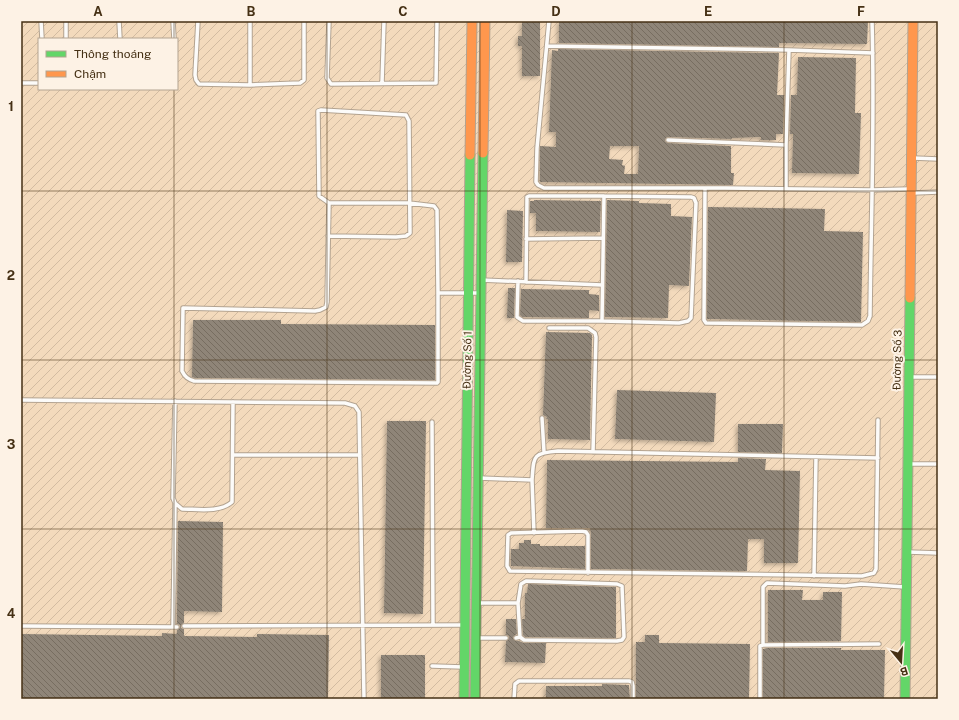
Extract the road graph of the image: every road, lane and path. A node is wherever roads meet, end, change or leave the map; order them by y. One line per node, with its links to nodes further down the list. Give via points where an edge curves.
1 (41, 21): 16 (lane)
2 (66, 21): 17 (lane)
3 (119, 21): 18 (lane)
4 (173, 21): 19 (lane)
5 (198, 21): 26 (lane, via 195,75 199,84)
6 (250, 21): 26 (lane)
7 (304, 21): 26 (lane, via 304,80 300,83)
8 (330, 21): 25 (lane, via 327,78 329,83)
9 (384, 21): 25 (lane)
10 (437, 21): 25 (lane, via 436,83)
11 (472, 21): 47 (street, Đường Số 1)
12 (485, 21): 42 (street, Đường Số 1)
13 (549, 21): 20 (lane)
14 (872, 21): 22 (lane)
15 (913, 21): 29 (street, Đường Số 3)
16 (42, 38)
17 (66, 38)
18 (120, 38)
19 (174, 38)
20 (547, 46): 21 (lane); 31 (lane, via 537,148 538,185 544,188)
21 (789, 50): 22 (lane); 28 (lane)
22 (873, 53): 33 (lane)
23 (21, 83): 24 (lane)
24 (38, 83)
25 (382, 83)
26 (250, 85)
27 (668, 140): 28 (lane)
28 (786, 145): 32 (lane)
29 (912, 158): 30 (lane); 34 (street, Đường Số 3)
30 (938, 159)
31 (705, 188): 32 (lane); 33 (lane, via 706,323 862,325 870,316)
32 (786, 188): 33 (lane)
33 (872, 190): 34 (lane)
34 (912, 191): 35 (lane); 51 (street, Đường Số 3)
35 (938, 192)
36 (604, 196): 40 (lane); 41 (lane, via 529,196 526,200); 49 (lane, via 691,197 696,203 691,318 679,323)
37 (329, 203): 38 (lane); 38 (lane, via 318,196 318,111 321,110 406,115 409,121); 39 (lane)
38 (409, 203): 39 (lane, via 410,233 406,236); 46 (lane, via 434,206 437,210)
39 (328, 236): 46 (lane, via 328,302 326,307 320,310 183,308 182,371 185,376 194,381 437,383)
40 (603, 238): 41 (lane); 45 (lane)
41 (526, 239): 44 (lane)
42 (480, 280): 43 (lane); 48 (street, Đường Số 1)
43 (518, 281): 44 (lane); 49 (lane, via 517,317 520,320)
44 (526, 282): 45 (lane)
45 (602, 285): 49 (lane)
46 (438, 292): 47 (lane)
47 (469, 293): 48 (lane); 80 (street, Đường Số 1)
48 (480, 293): 67 (street, Đường Số 1)
49 (602, 321)
50 (549, 328): 60 (lane, via 588,328 595,333)
51 (909, 377): 52 (lane); 65 (street, Đường Số 3)
52 (938, 377)
53 (21, 400): 54 (lane)
54 (175, 401): 55 (lane); 69 (lane)
55 (233, 402): 61 (lane); 62 (lane, via 345,403 355,406 359,412)
56 (542, 418): 59 (lane)
57 (878, 420): 64 (lane)
58 (432, 422): 79 (lane)
59 (544, 452): 60 (lane); 68 (lane, via 534,459)
60 (594, 452): 63 (lane)
61 (232, 455): 62 (lane); 69 (lane, via 232,502 219,509 182,509)
62 (360, 455): 78 (lane)
63 (816, 457): 64 (lane); 74 (lane)
64 (878, 458): 74 (lane, via 874,573 862,576)
65 (908, 464): 66 (lane); 71 (street, Đường Số 3)
66 (938, 464)
67 (478, 478): 68 (lane); 76 (street, Đường Số 1)
68 (532, 480): 70 (lane)
69 (175, 503): 81 (lane, via 175,627)
70 (534, 533): 73 (lane, via 586,532); 73 (lane, via 508,535 508,570)
71 (907, 552): 72 (lane); 75 (street, Đường Số 3)
72 (938, 553)
73 (588, 573): 74 (lane)
74 (814, 576)
75 (906, 587): 86 (lane, via 767,583 763,587); 95 (street, Đường Số 3)
76 (477, 603): 77 (lane); 83 (street, Đường Số 1)
77 (518, 603): 77 (lane, via 518,638 524,640 617,641 624,637 624,593 622,586 617,584 526,581 521,584)
78 (363, 625): 79 (lane); 82 (lane); 89 (lane)
79 (432, 625): 80 (lane)
80 (464, 625): 88 (street, Đường Số 1)
81 (21, 626)
82 (184, 626)
83 (477, 638): 84 (lane); 91 (street, Đường Số 1)
84 (506, 638)
85 (879, 644): 86 (lane)
86 (763, 645): 94 (lane, via 760,646)
87 (432, 666): 88 (lane)
88 (464, 668): 90 (street, Đường Số 1)
89 (364, 699)
90 (464, 699)
91 (475, 699)
92 (514, 699): 93 (lane, via 515,684 519,681 629,681 633,686)
93 (633, 699)
94 (760, 699)
95 (905, 699)

